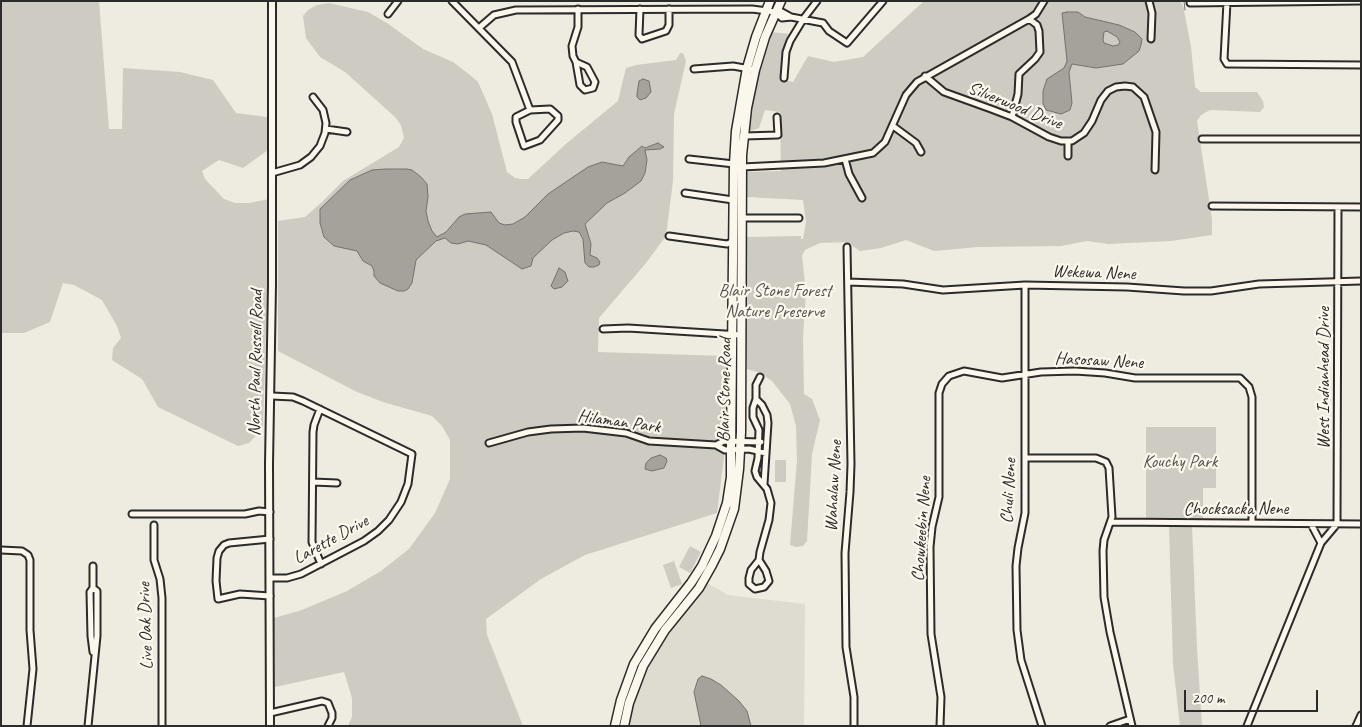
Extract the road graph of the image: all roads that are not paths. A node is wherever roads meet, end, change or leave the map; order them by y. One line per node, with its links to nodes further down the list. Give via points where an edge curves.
1 (272, 1): 47 (street, North Paul Russell Road)
2 (398, 1): 18 (street)
3 (452, 1): 21 (street)
4 (770, 1): 16 (main road, Blair Stone Road)
5 (781, 1): 17 (main road, Blair Stone Road)
6 (817, 1): 19 (street)
7 (883, 1): 19 (street, via 847,43 829,31 823,22)
8 (1044, 1): 20 (street)
9 (1149, 1): 22 (street)
10 (1361, 1): 11 (street)
11 (1227, 2): 12 (street); 24 (street, via 1224,59 1227,64)
12 (1190, 3)
13 (578, 9): 14 (street); 21 (street, via 508,11 494,16); 23 (street, via 578,27 572,46)
14 (640, 9): 15 (street); 15 (street, via 639,35 642,39 666,31)
15 (669, 9): 16 (street)
16 (766, 11): 17 (street); 26 (main road, Blair Stone Road, via 756,37)
17 (775, 12): 19 (street); 26 (main road, Blair Stone Road)
18 (388, 14)
19 (804, 18): 28 (street, via 786,52)
20 (1029, 19): 27 (street); 32 (street, via 1039,31 1040,52 1019,74)
21 (479, 28): 30 (street, via 512,62)
22 (1151, 39)
23 (576, 62): 23 (street, via 580,85 585,90 593,88 595,82 588,67)
24 (1361, 65)
25 (694, 69): 26 (street, via 733,66)
26 (751, 69): 36 (main road, Blair Stone Road); 44 (main road, Blair Stone Road, via 737,121)
27 (925, 76): 32 (street, Silverwood Drive, via 944,92); 33 (street, via 908,91)
28 (784, 78)
29 (314, 97): 34 (street, via 323,110)
30 (530, 110): 30 (street, via 516,117 524,146 540,140 558,120 550,110)
31 (777, 117): 36 (street, via 778,135)
32 (1012, 118): 39 (street, Silverwood Drive, via 1049,137)
33 (893, 126): 40 (street, via 916,143); 43 (street, via 877,151)
34 (326, 129): 35 (street); 47 (street, via 320,146 306,161)
35 (347, 132)
36 (744, 136): 45 (main road, Blair Stone Road)
37 (1202, 139): 38 (street)
38 (1361, 139)
39 (1068, 142): 41 (street); 46 (street, Silverwood Drive, via 1084,133 1108,91 1130,86 1144,97 1156,132)
40 (921, 152)
41 (1068, 156)
42 (690, 158): 44 (street)
43 (845, 159): 45 (street, via 808,165); 49 (street)
44 (734, 164): 45 (street); 50 (main road, Blair Stone Road)
45 (742, 167): 54 (main road, Blair Stone Road)
46 (1155, 170)
47 (272, 173): 68 (street, North Paul Russell Road)
48 (685, 193): 50 (street)
49 (862, 198)
50 (733, 200): 57 (main road, Blair Stone Road)
51 (1212, 206): 52 (street)
52 (1338, 207): 53 (street); 59 (street, West Indianhead Drive)
53 (1361, 207)
54 (742, 218): 55 (street); 64 (main road, Blair Stone Road)
55 (799, 218)
56 (669, 236): 57 (street)
57 (730, 243): 64 (main road, Blair Stone Road, via 734,250)
58 (847, 247): 61 (street, Wahalaw Nene)
59 (1339, 281): 60 (street, Wekewa Nene); 62 (street, Wekewa Nene, via 1258,284 1210,291); 87 (street, West Indianhead Drive)
60 (1361, 281)
61 (848, 282): 62 (street, Wekewa Nene, via 903,284 943,290); 111 (street, Wahalaw Nene, via 851,464 845,553 846,647 854,697)
62 (1024, 285): 65 (street, Chuli Nene)
63 (603, 329): 64 (street)
64 (737, 335): 74 (main road, Blair Stone Road); 75 (main road, Blair Stone Road)
65 (1024, 374): 67 (street, Hasosaw Nene, via 994,378 958,372 945,379); 78 (street, Chuli Nene); 85 (street, Hasosaw Nene, via 1075,371 1135,378 1240,378 1249,386 1252,397)
66 (760, 378): 69 (street, via 756,385)
67 (939, 393): 112 (street, Chowkeebin Nene, via 939,497 930,547 932,634 941,697)
68 (272, 396): 70 (street, via 293,397); 82 (street, North Paul Russell Road)
69 (756, 399): 71 (street, via 753,408); 72 (street, via 767,415)
70 (320, 410): 79 (street, via 313,432); 94 (street, Larette Drive, via 412,454 405,492 389,520 369,538)
71 (759, 442): 72 (street); 75 (street); 76 (street)
72 (767, 442): 77 (street)
73 (489, 443): 74 (street, Hilaman Park, via 528,432 583,428 626,433 665,443 716,445 725,450)
74 (731, 445): 75 (street, Hilaman Park); 97 (main road, Blair Stone Road, via 727,503 716,536)
75 (740, 445): 76 (street); 98 (main road, Blair Stone Road, via 734,509 720,549)
76 (758, 452): 77 (street); 81 (street, via 755,471)
77 (766, 453): 81 (street)
78 (1025, 458): 84 (street, via 1101,459 1106,462 1111,476); 113 (street, Chuli Nene, via 1025,513 1016,566 1017,630 1021,660)
79 (313, 482): 80 (street); 94 (street, via 312,542)
80 (337, 483)
81 (764, 484): 93 (street, via 770,496 770,511)
82 (270, 512): 83 (street); 90 (street, North Paul Russell Road)
83 (132, 514)
84 (1111, 522): 85 (street, Chocksacka Nene); 103 (street, via 1104,540 1104,597)
85 (1252, 523): 86 (street, Chocksacka Nene)
86 (1310, 524): 87 (street, Chocksacka Nene); 91 (street)
87 (1337, 524): 88 (street, Chocksacka Nene); 91 (street)
88 (1361, 524)
89 (154, 525): 106 (street, Live Oak Drive, via 154,560 162,598)
90 (270, 539): 96 (street, North Paul Russell Road); 99 (street, via 224,546 217,558 216,581 218,599 240,594)
91 (1321, 544): 116 (street)
92 (1, 550): 104 (street, via 22,551 30,560 33,669)
93 (759, 560): 93 (street, via 768,580 764,587 755,589 748,578)
94 (320, 564): 96 (street, Larette Drive, via 294,576)
95 (93, 566): 105 (street, via 93,588 97,591 97,636)
96 (270, 578): 99 (street, North Paul Russell Road)
97 (691, 583): 98 (main road); 100 (main road, Blair Stone Road, via 655,629)
98 (699, 588): 100 (main road, Blair Stone Road)
99 (270, 596): 101 (street, North Paul Russell Road)
100 (639, 664): 109 (main road, Blair Stone Road, via 626,684); 110 (main road, Blair Stone Road)
101 (270, 713): 107 (street, North Paul Russell Road); 108 (street, via 322,701 331,708 332,718)
102 (1361, 715): 117 (street)
103 (1130, 719): 114 (street); 115 (street)
104 (27, 726)
105 (88, 726)
106 (162, 726)
107 (270, 726)
108 (328, 726)
109 (615, 726)
110 (624, 726)
111 (854, 726)
112 (940, 726)
113 (1042, 726)
114 (1110, 726)
115 (1132, 726)
116 (1247, 726)
117 (1356, 726)

